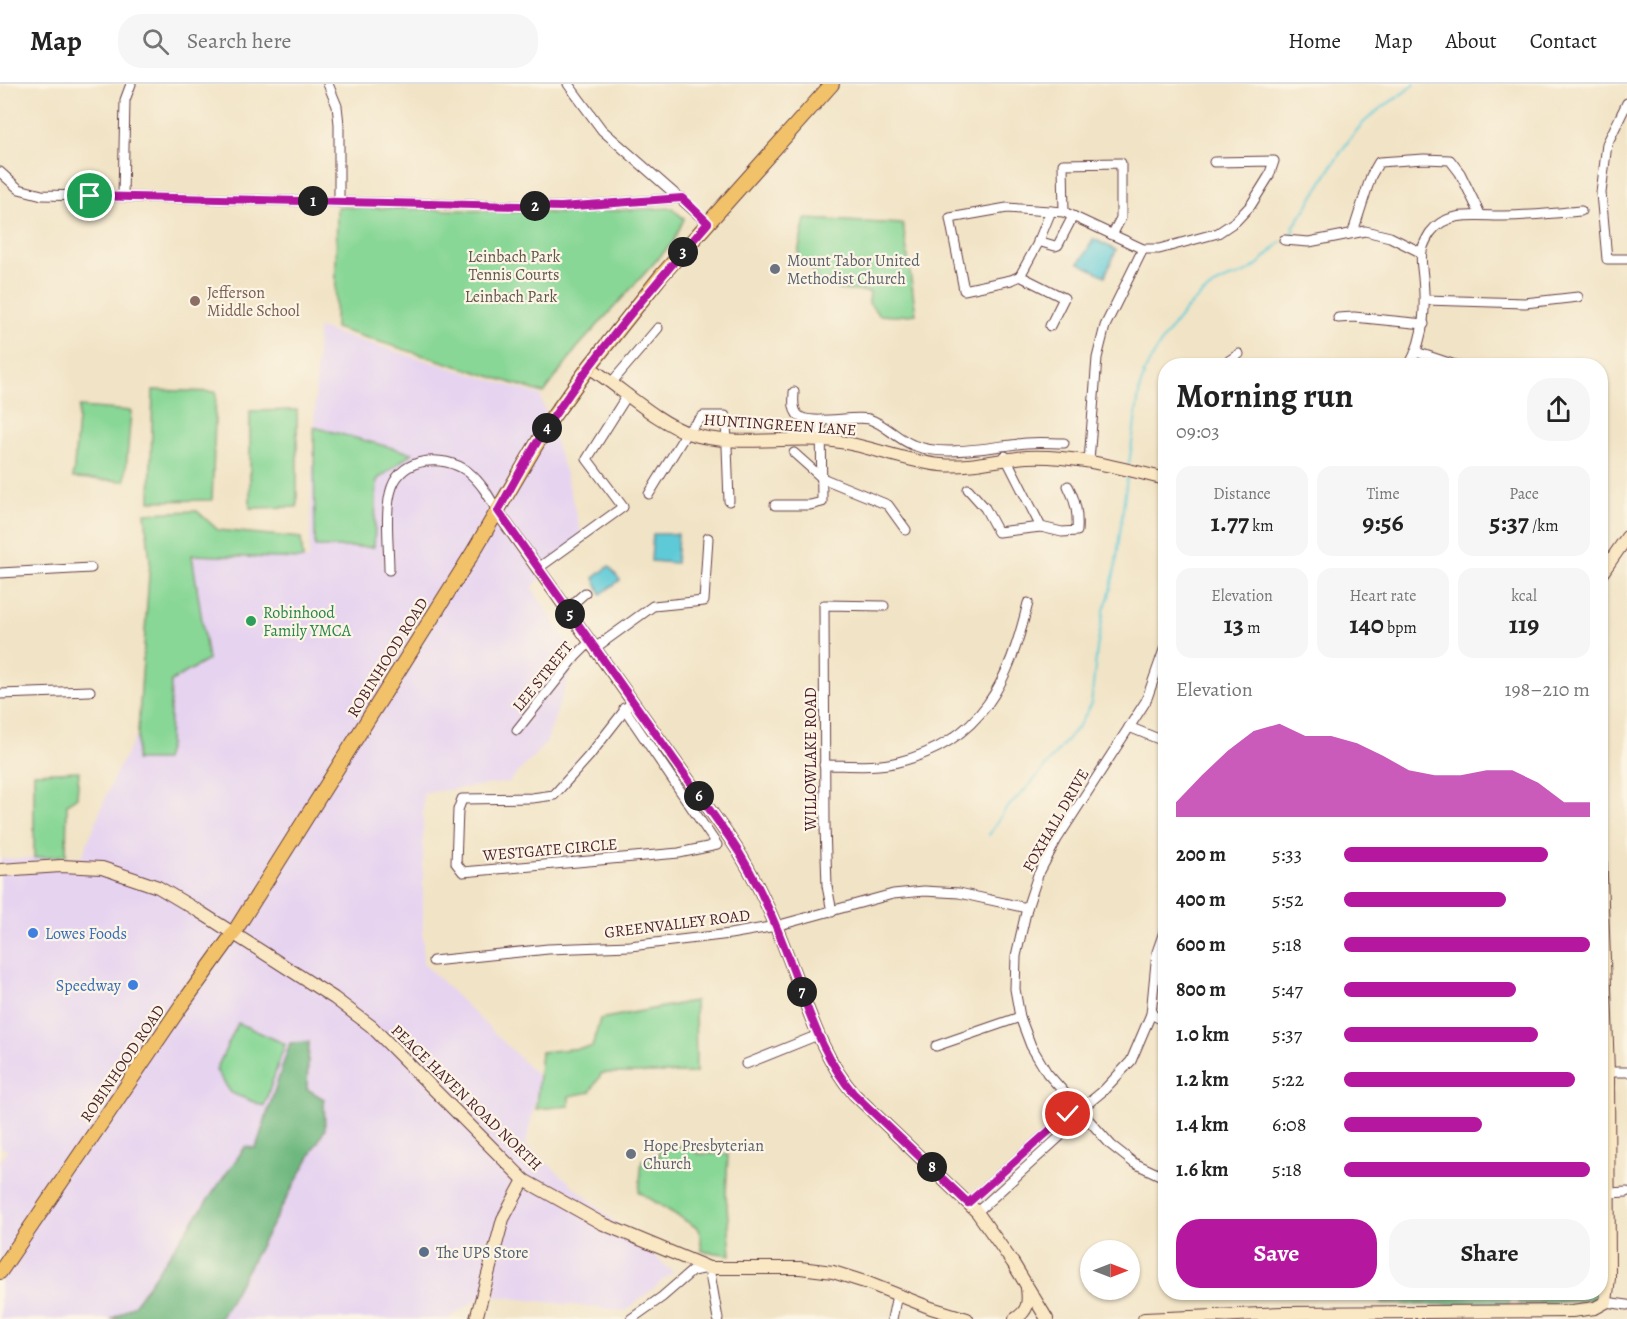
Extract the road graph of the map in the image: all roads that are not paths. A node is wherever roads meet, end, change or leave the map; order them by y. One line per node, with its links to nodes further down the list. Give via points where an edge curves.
1 (131, 84): 8 (street, via 125,100)
2 (328, 84): 10 (street, via 339,124)
3 (568, 84): 9 (street, via 602,130)
4 (832, 84): 15 (main road, ROBINHOOD ROAD)
5 (1627, 103): 22 (street, via 1607,144 1601,193 1607,259)
6 (1214, 162): 20 (street, via 1274,161 1251,205 1236,221 1218,233 1159,249)
7 (0, 172): 8 (street, via 20,189 42,195)
8 (123, 196): 10 (street)
9 (682, 198): 10 (street, via 561,207); 15 (street)
10 (339, 202)
11 (1051, 211): 13 (street); 19 (street); 23 (street, via 1007,208 950,218 964,290)
12 (1581, 211): 14 (street)
13 (1068, 214): 17 (street); 17 (street, via 1063,164 1121,163 1121,218); 19 (street, via 1059,245)
14 (1480, 214): 16 (street, via 1450,160 1379,162); 21 (street, via 1456,217 1435,226)
15 (708, 223): 35 (main road, ROBINHOOD ROAD)
16 (1353, 232): 18 (street, via 1309,242); 21 (street, via 1379,233)
17 (1112, 235): 20 (street)
18 (1284, 240)
19 (1038, 241): 23 (street)
20 (1143, 249): 47 (street, via 1105,326 1097,358)
21 (1420, 252): 25 (street)
22 (1627, 259)
23 (1020, 276): 28 (street, via 1064,298)
24 (1578, 297): 25 (street, via 1525,303)
25 (1425, 300): 27 (street)
26 (1338, 318): 27 (street)
27 (1424, 324): 30 (street)
28 (1050, 326)
29 (658, 328): 36 (street)
30 (1416, 352): 33 (street); 34 (street)
31 (1239, 354): 32 (street)
32 (1233, 358)
33 (1413, 358)
34 (1434, 358)
35 (589, 367): 36 (street, HUNTINGREEN LANE); 55 (main road, ROBINHOOD ROAD, via 552,418)
36 (612, 382): 38 (street, HUNTINGREEN LANE)
37 (794, 392): 39 (street, via 794,405 800,417)
38 (628, 394): 40 (street, HUNTINGREEN LANE); 62 (street, via 586,459 623,507)
39 (821, 420): 42 (street); 44 (street, via 868,419 912,446 929,449)
40 (687, 432): 41 (street, HUNTINGREEN LANE); 41 (street, via 703,416 725,416); 52 (street)
41 (728, 440): 42 (street, HUNTINGREEN LANE); 53 (street)
42 (822, 440): 46 (street, HUNTINGREEN LANE, via 860,444 912,461 943,466); 49 (street)
43 (1064, 443): 44 (street)
44 (1000, 446): 46 (street)
45 (794, 453): 49 (street)
46 (1007, 460): 47 (street, HUNTINGREEN LANE, via 1058,457); 56 (street)
47 (1089, 461): 48 (street, HUNTINGREEN LANE)
48 (1158, 476)
49 (822, 478): 54 (street, via 822,502); 57 (street, via 888,505)
50 (1068, 486): 56 (street, via 1078,516 1077,531)
51 (968, 489): 56 (street, via 985,508 998,532)
52 (648, 494)
53 (729, 501)
54 (775, 505)
55 (498, 511): 62 (street); 63 (street, via 482,485 458,466 428,461 406,468 396,478 390,494); 84 (main road, ROBINHOOD ROAD)
56 (1041, 527)
57 (906, 530)
58 (1627, 537): 60 (street)
59 (708, 538): 69 (street, LEE STREET, via 704,601 653,606)
60 (1608, 564)
61 (91, 568): 64 (street)
62 (537, 569): 68 (street)
63 (389, 570)
64 (0, 573)
65 (585, 593): 68 (street)
66 (1028, 603): 77 (street, via 1018,645 995,694 960,734 937,749 896,763)
67 (884, 606): 77 (street, WILLOWLAKE ROAD, via 824,605)
68 (567, 609): 69 (street)
69 (592, 645): 73 (street); 75 (street, LEE STREET)
70 (1158, 667): 74 (street, FOXHALL DRIVE, via 1146,701)
71 (90, 692): 72 (street)
72 (0, 694)
73 (628, 704): 78 (street); 79 (street); 79 (street, WESTGATE CIRCLE, via 554,795 462,799 456,863 463,872 679,853)
74 (1130, 727): 76 (street); 81 (street, FOXHALL DRIVE, via 1058,839 1038,875)
75 (518, 730)
76 (1158, 739)
77 (824, 765): 82 (street, WILLOWLAKE ROAD)
78 (729, 837): 79 (street); 83 (street, via 756,881)
79 (717, 845)
80 (0, 870): 84 (street, PEACE HAVEN ROAD NORTH, via 102,867 158,887)
81 (1027, 908): 82 (street, GREENVALLEY ROAD, via 959,893 924,891 893,894); 88 (street, FOXHALL DRIVE, via 1016,956 1014,989)
82 (832, 912): 83 (street, GREENVALLEY ROAD)
83 (776, 926): 86 (street, GREENVALLEY ROAD, via 630,946); 90 (street)
84 (233, 934): 97 (street, PEACE HAVEN ROAD NORTH, via 371,1026); 102 (main road, ROBINHOOD ROAD)
85 (1158, 949): 87 (street)
86 (433, 962)
87 (1151, 1014): 89 (street); 95 (street, via 1131,1061)
88 (1020, 1017): 91 (street); 95 (street, FOXHALL DRIVE, via 1047,1073)
89 (1158, 1018)
90 (818, 1035): 92 (street); 100 (street, via 834,1067 854,1094)
91 (936, 1046)
92 (746, 1065)
93 (1608, 1072): 94 (street); 99 (street)
94 (1627, 1072)
95 (1080, 1110): 96 (street, FOXHALL DRIVE, via 1112,1144 1134,1162); 100 (street, via 1077,1121)
96 (1158, 1174)
97 (524, 1179): 101 (street, PEACE HAVEN ROAD NORTH, via 601,1223); 109 (street, via 503,1219)
98 (1627, 1192): 99 (street)
99 (1608, 1193): 104 (street)
100 (972, 1208): 103 (street)
101 (709, 1268): 105 (street, PEACE HAVEN ROAD NORTH, via 833,1272); 110 (street, via 692,1271); 111 (street)
102 (0, 1272)
103 (1027, 1284): 114 (street, via 1027,1308); 115 (street)
104 (1608, 1286)
105 (897, 1295): 112 (street); 113 (street, PEACE HAVEN ROAD NORTH)
106 (1606, 1302): 107 (street); 108 (street, via 1572,1311)
107 (1627, 1305)
108 (1283, 1316): 116 (street)
109 (476, 1319)
110 (631, 1319)
111 (718, 1319)
112 (892, 1319)
113 (967, 1319)
114 (1015, 1319)
115 (1047, 1319)
116 (1144, 1319)

